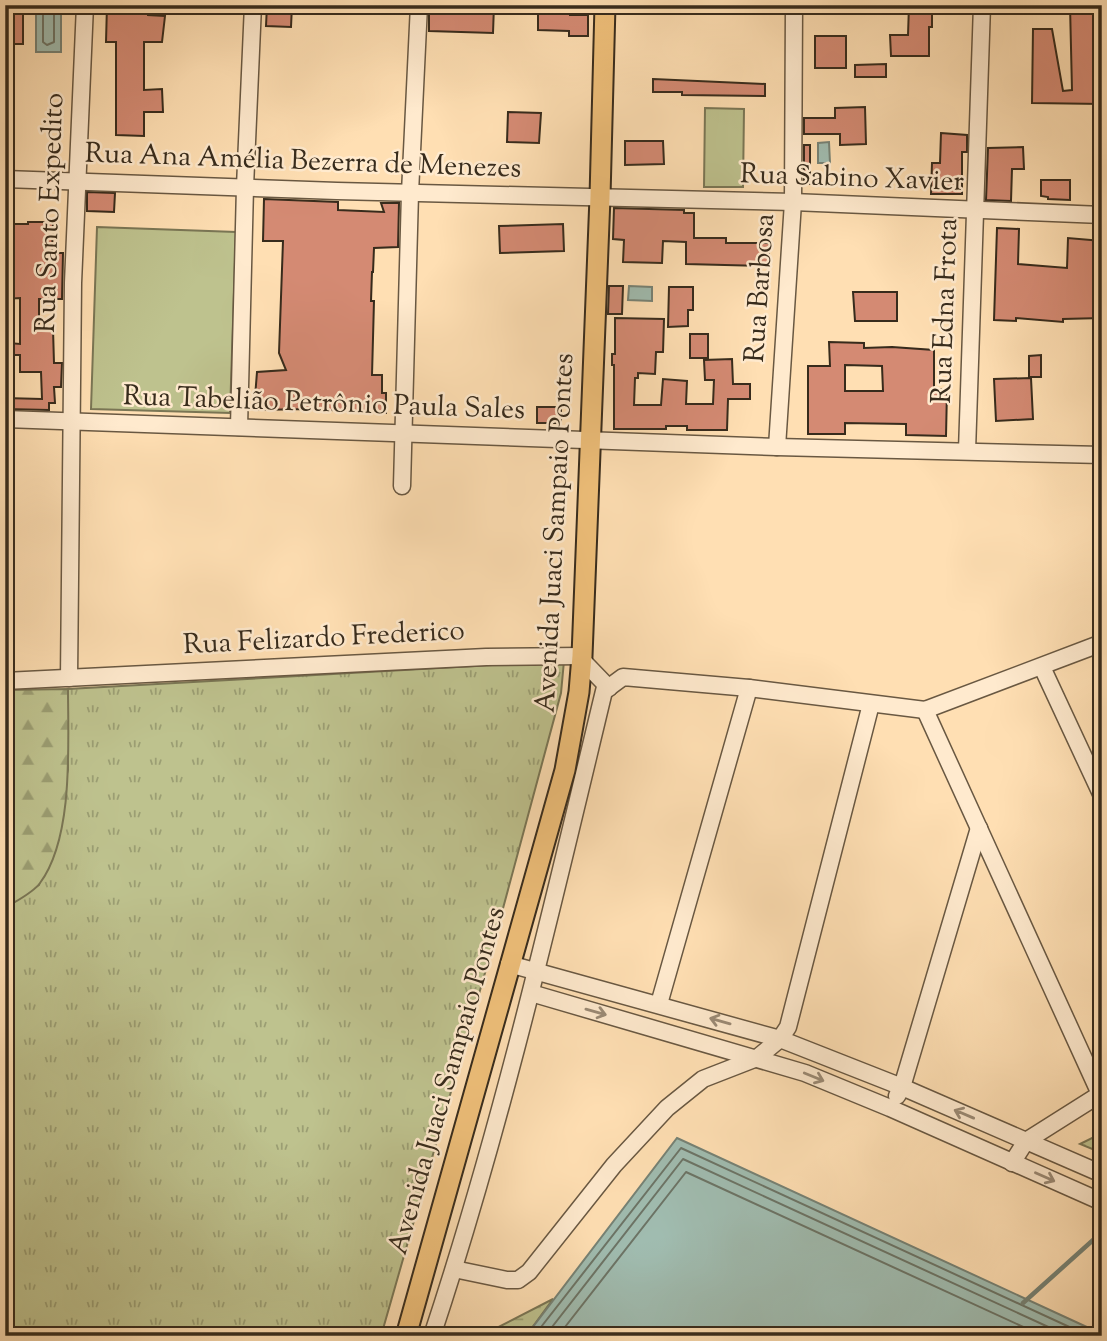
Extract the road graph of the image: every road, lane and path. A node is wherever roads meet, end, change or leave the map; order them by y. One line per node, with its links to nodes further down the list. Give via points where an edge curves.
1 (85, 5): 8 (street, Rua Santo Expedito)
2 (253, 5): 9 (street)
3 (419, 5): 10 (street)
4 (605, 5): 11 (main road, Avenida Juaci Sampaio Pontes)
5 (794, 5): 12 (street, Rua Barbosa)
6 (982, 5): 13 (street, Rua Edna Frota)
7 (5, 179): 8 (street, Rua Ana Amélia Bezerra de Menezes)
8 (76, 182): 9 (street, Rua Ana Amélia Bezerra de Menezes); 16 (street, Rua Santo Expedito)
9 (245, 187): 10 (street, Rua Ana Amélia Bezerra de Menezes); 17 (street)
10 (410, 193): 11 (street, Rua Ana Amélia Bezerra de Menezes); 18 (street)
11 (600, 197): 12 (street, Rua Sabino Xavier); 19 (main road, Avenida Juaci Sampaio Pontes)
12 (793, 202): 13 (street, Rua Sabino Xavier); 20 (street, Rua Barbosa)
13 (975, 210): 14 (street, Rua Sabino Xavier); 21 (street, Rua Edna Frota)
14 (1102, 215)
15 (5, 419): 16 (street, Rua Tabelião Petrônio Paula Sales)
16 (73, 422): 17 (street, Rua Tabelião Petrônio Paula Sales); 27 (street)
17 (239, 426): 18 (street, Rua Tabelião Petrônio Paula Sales)
18 (404, 433): 19 (street, Rua Tabelião Petrônio Paula Sales); 23 (street)
19 (591, 440): 20 (street, Rua Tabelião Petrônio Paula Sales); 25 (main road, Avenida Juaci Sampaio Pontes)
20 (777, 447): 21 (street, Rua Tabelião Petrônio Paula Sales)
21 (967, 451): 22 (street, Rua Tabelião Petrônio Paula Sales)
22 (1102, 455)
23 (402, 485)
24 (1102, 643): 26 (street)
25 (582, 658): 27 (street, Rua Felizardo Frederico, via 486,657); 29 (street); 35 (main road, Avenida Juaci Sampaio Pontes, via 565,770)
26 (1042, 667): 32 (street); 33 (street)
27 (69, 678): 28 (street, Rua Felizardo Frederico)
28 (5, 681)
29 (609, 688): 30 (street, via 623,677); 36 (street, via 604,691)
30 (749, 688): 31 (street); 38 (street)
31 (872, 704): 32 (street); 39 (street, via 788,1027)
32 (925, 710): 34 (street)
33 (1102, 796)
34 (979, 828): 41 (street); 42 (street)
35 (509, 964): 36 (street); 49 (main road, Avenida Juaci Sampaio Pontes)
36 (537, 971): 37 (street); 38 (street)
37 (531, 993): 40 (street, one-way to 40); 48 (street)
38 (659, 1004): 39 (street, one-way to 38)
39 (780, 1039): 40 (street); 41 (street)
40 (757, 1058): 43 (street, one-way to 43); 48 (street, via 703,1079 667,1108 518,1280)
41 (902, 1087): 43 (street); 44 (street, one-way to 41)
42 (1101, 1094): 44 (street)
43 (890, 1108): 45 (street)
44 (1026, 1141): 45 (street); 46 (street)
45 (1012, 1163): 47 (street, one-way to 47)
46 (1102, 1174)
47 (1102, 1202)
48 (454, 1269): 50 (street)
49 (405, 1336)
50 (432, 1336)

